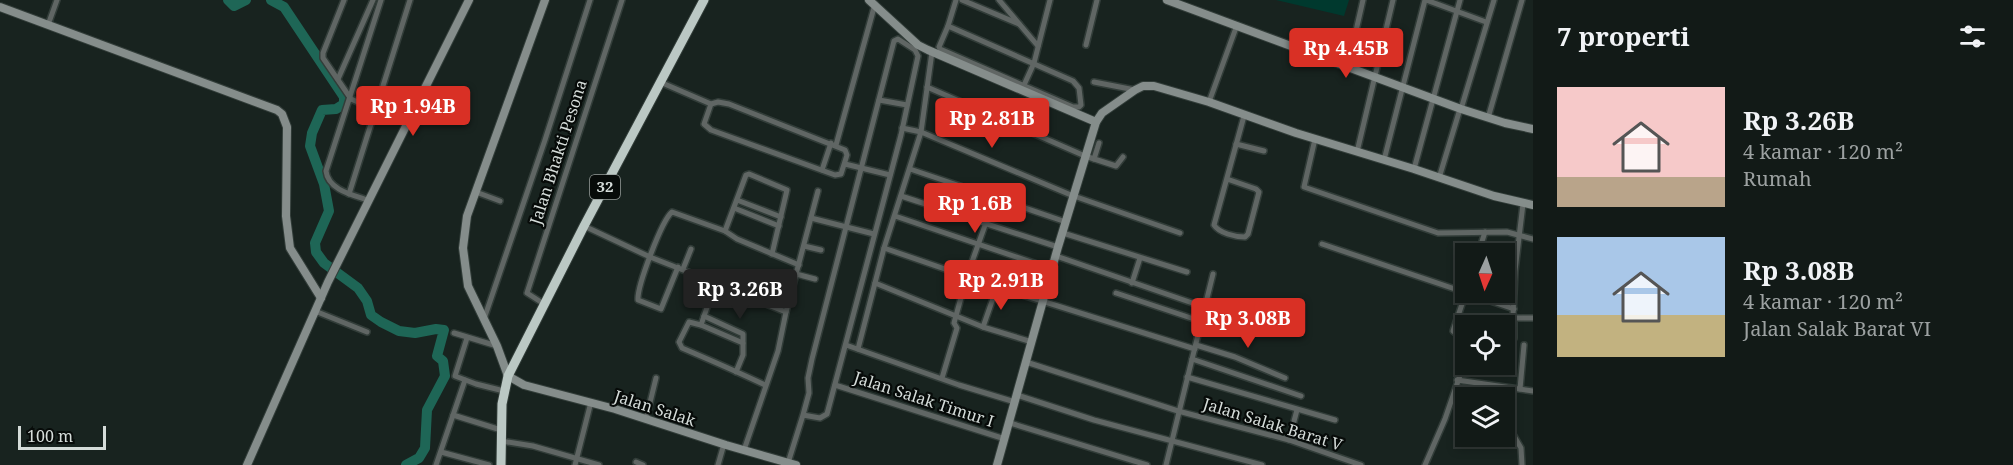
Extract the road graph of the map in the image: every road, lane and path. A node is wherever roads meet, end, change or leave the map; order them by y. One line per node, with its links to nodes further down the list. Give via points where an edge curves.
1 (57, 0): 29 (street)
2 (344, 0): 37 (street, via 323,53 325,64)
3 (373, 0): 37 (street)
4 (381, 0): 45 (street)
5 (410, 0): 51 (street)
6 (469, 0): 81 (street)
7 (545, 0): 76 (street)
8 (590, 0): 141 (street)
9 (622, 0): 129 (street, Jalan Bhakti Pesona, via 527,293)
10 (704, 0): 38 (highway, 32)
11 (956, 0): 30 (street)
12 (962, 0): 27 (street)
13 (999, 0): 27 (street)
14 (1050, 0): 31 (street)
15 (1097, 0): 32 (street)
16 (1167, 0): 28 (street)
17 (1363, 0): 35 (street)
18 (1393, 0): 36 (street)
19 (1426, 0): 25 (street); 42 (street)
20 (1460, 0): 25 (street)
21 (1494, 0): 26 (street)
22 (1522, 0): 54 (street)
23 (872, 2): 33 (street, via 918,45); 60 (street)
24 (0, 7): 29 (street)
25 (1457, 12): 26 (street); 44 (street)
26 (1486, 22): 50 (street)
27 (1019, 24): 31 (street)
28 (1237, 25): 35 (street); 47 (street)
29 (48, 26): 127 (street, via 282,114 287,135 286,216 290,248)
30 (948, 26): 34 (street); 40 (street, via 940,49)
31 (1039, 42): 34 (street)
32 (1086, 45)
33 (932, 52): 41 (street); 53 (street)
34 (1034, 63): 40 (street); 40 (street, via 1075,82 1081,105 1072,107)
35 (1348, 66): 36 (street)
36 (1374, 76): 42 (street); 63 (street)
37 (338, 79): 45 (street)
38 (660, 82): 48 (street); 92 (highway, 32)
39 (1094, 82): 43 (street)
40 (1024, 85)
41 (927, 87): 57 (street); 65 (street)
42 (1404, 87): 44 (street); 66 (street)
43 (1135, 90): 47 (street, via 1154,86); 53 (street)
44 (1433, 98): 50 (street); 70 (street)
45 (351, 99): 51 (street); 77 (street, via 326,171 328,181)
46 (879, 99): 49 (street); 49 (street, via 894,41 898,39 918,56); 68 (street)
47 (1209, 102): 52 (street)
48 (711, 104): 60 (street, via 729,104); 71 (street, via 704,124 711,130)
49 (907, 105): 55 (street)
50 (1460, 109): 54 (street); 73 (street)
51 (376, 110): 77 (street)
52 (1244, 116): 58 (street); 61 (street)
53 (1098, 118): 65 (street)
54 (1488, 118): 56 (street)
55 (902, 128): 57 (street); 72 (street)
56 (1533, 129)
57 (921, 132): 69 (street); 79 (street)
58 (1315, 139): 63 (street); 97 (street, via 1304,187 1438,232)
59 (1099, 143): 65 (street)
60 (833, 144): 67 (street, via 846,152); 71 (street)
61 (1236, 144): 62 (street); 74 (street)
62 (1264, 152)
63 (1357, 152): 66 (street)
64 (1123, 157): 65 (street, via 1117,166)
65 (1090, 158): 79 (street)
66 (1384, 160): 70 (street)
67 (845, 164): 68 (street); 71 (street, via 839,175)
68 (862, 168): 72 (street); 94 (street)
69 (910, 169): 78 (street); 80 (street)
70 (1414, 169): 73 (street)
71 (822, 171)
72 (890, 175): 99 (street)
73 (1439, 178): 84 (street)
74 (1227, 179): 74 (street, via 1215,227 1245,237 1259,192)
75 (818, 191): 89 (street)
76 (476, 192): 82 (street); 141 (street, via 467,216 463,248 468,286)
77 (349, 194): 81 (street)
78 (901, 196): 87 (street); 91 (street)
79 (1074, 196): 90 (street); 96 (street)
80 (995, 197): 90 (street); 91 (street)
81 (368, 200): 127 (street)
82 (500, 201)
83 (737, 201): 86 (street); 88 (street); 88 (street, via 749,174 787,190)
84 (1523, 204): 85 (street); 100 (street)
85 (1533, 205)
86 (734, 208): 93 (street); 95 (street)
87 (895, 216): 104 (street); 106 (street)
88 (781, 217): 93 (street)
89 (811, 218): 94 (street); 105 (street)
90 (1066, 222): 98 (street)
91 (986, 225): 104 (street); 109 (street)
92 (584, 226): 111 (street); 129 (highway, 32)
93 (778, 226): 110 (street)
94 (846, 227): 99 (street); 179 (street, via 812,359)
95 (725, 231): 110 (street); 111 (street, via 671,213)
96 (1180, 232)
97 (1485, 232): 100 (street); 102 (street)
98 (1063, 233): 109 (street); 112 (street)
99 (874, 234): 151 (street)
100 (1519, 236): 101 (street); 132 (street)
101 (1533, 238)
102 (1482, 243)
103 (1322, 244): 125 (street)
104 (978, 245): 115 (street); 119 (street)
105 (804, 246): 108 (street); 113 (street)
106 (884, 248): 119 (street); 121 (street)
107 (691, 249): 114 (street)
108 (821, 250)
109 (1057, 252): 115 (street); 122 (street)
110 (772, 254): 113 (street)
111 (650, 257): 114 (street); 114 (street, via 637,298 645,304 663,308)
112 (1140, 258): 116 (street); 122 (street)
113 (799, 265): 117 (street)
114 (680, 268): 123 (street)
115 (1052, 269): 128 (street)
116 (1187, 272)
117 (796, 274): 120 (street); 134 (street)
118 (1213, 274): 131 (street)
119 (967, 276): 124 (street); 138 (street)
120 (815, 279)
121 (875, 283): 138 (street); 155 (street)
122 (1132, 283): 131 (street)
123 (715, 284): 134 (street); 137 (street)
124 (998, 287): 128 (street); 144 (street)
125 (1455, 289)
126 (1116, 293): 142 (street)
127 (321, 298): 133 (street)
128 (1043, 300): 149 (street); 154 (street)
129 (544, 303): 160 (highway, 32)
130 (1496, 303): 132 (street)
131 (1204, 307): 135 (street)
132 (1514, 309): 136 (street)
133 (315, 311): 146 (street); 195 (street)
134 (786, 312): 169 (street)
135 (1202, 314): 142 (street); 145 (street)
136 (1514, 315)
137 (704, 316): 143 (street); 150 (street, via 743,334)
138 (956, 316): 144 (street); 163 (street, via 957,328)
139 (1515, 317): 140 (street)
140 (1533, 318)
141 (484, 319): 153 (street)
142 (1200, 321): 154 (street)
143 (701, 325): 150 (street); 158 (street, via 689,322 680,345)
144 (983, 327): 149 (street)
145 (1256, 329)
146 (367, 332)
147 (454, 333): 148 (street)
148 (467, 338): 153 (street); 165 (street, via 455,375)
149 (1032, 342): 157 (street)
150 (743, 343): 158 (street, via 744,352)
151 (846, 345): 155 (street); 167 (street)
152 (1524, 345): 170 (street)
153 (497, 346): 160 (street)
154 (1195, 347): 156 (street); 164 (street, via 1235,357)
155 (858, 349): 163 (street)
156 (1192, 359): 161 (street); 173 (street)
157 (1026, 362): 174 (street); 177 (street, Jalan Salak Barat V)
158 (736, 372): 169 (street)
159 (1459, 375): 166 (street)
160 (508, 376): 171 (highway, 32); 175 (street, Jalan Salak, via 524,385)
161 (1187, 377): 176 (street); 177 (street)
162 (656, 378): 180 (street)
163 (942, 378): 174 (street)
164 (1285, 378)
165 (465, 380): 171 (street); 178 (street)
166 (1457, 380): 168 (street); 207 (street)
167 (835, 385): 179 (street, via 826,416); 185 (street, Jalan Salak Timur I)
168 (1486, 385): 170 (street)
169 (765, 386): 190 (street)
170 (1521, 389): 172 (street)
171 (504, 391): 183 (highway, 32)
172 (1533, 392)
173 (1301, 396)
174 (1016, 398): 182 (street); 186 (street)
175 (591, 402): 180 (street, Jalan Salak); 192 (street)
176 (1297, 410): 181 (street); 187 (street)
177 (1178, 411): 186 (street); 187 (street, Jalan Salak Barat V)
178 (453, 415): 183 (street); 191 (street)
179 (804, 415): 194 (street)
180 (646, 419): 189 (street, Jalan Salak)
181 (1335, 420)
182 (1010, 423): 185 (street); 203 (street)
183 (501, 430): 188 (highway, 32)
184 (1515, 438): 208 (street, via 1521,448)
185 (1005, 439): 202 (street)
186 (1172, 440): 204 (street); 205 (street)
187 (1289, 440): 206 (street, Jalan Salak Barat V)
188 (501, 441): 192 (street, via 533,446); 198 (highway, 32)
189 (724, 444): 190 (street, Jalan Salak); 201 (street)
190 (744, 450): 194 (street, Jalan Salak)
191 (441, 452): 196 (street); 197 (street)
192 (575, 462): 199 (street)
193 (636, 462): 200 (street)
194 (793, 464)
195 (247, 465)
196 (436, 465)
197 (489, 465)
198 (501, 465)
199 (598, 465)
200 (643, 465)
201 (718, 465)
202 (997, 465)
203 (1146, 465)
204 (1166, 465)
205 (1262, 465)
206 (1361, 465)
207 (1425, 465)
208 (1522, 465)

